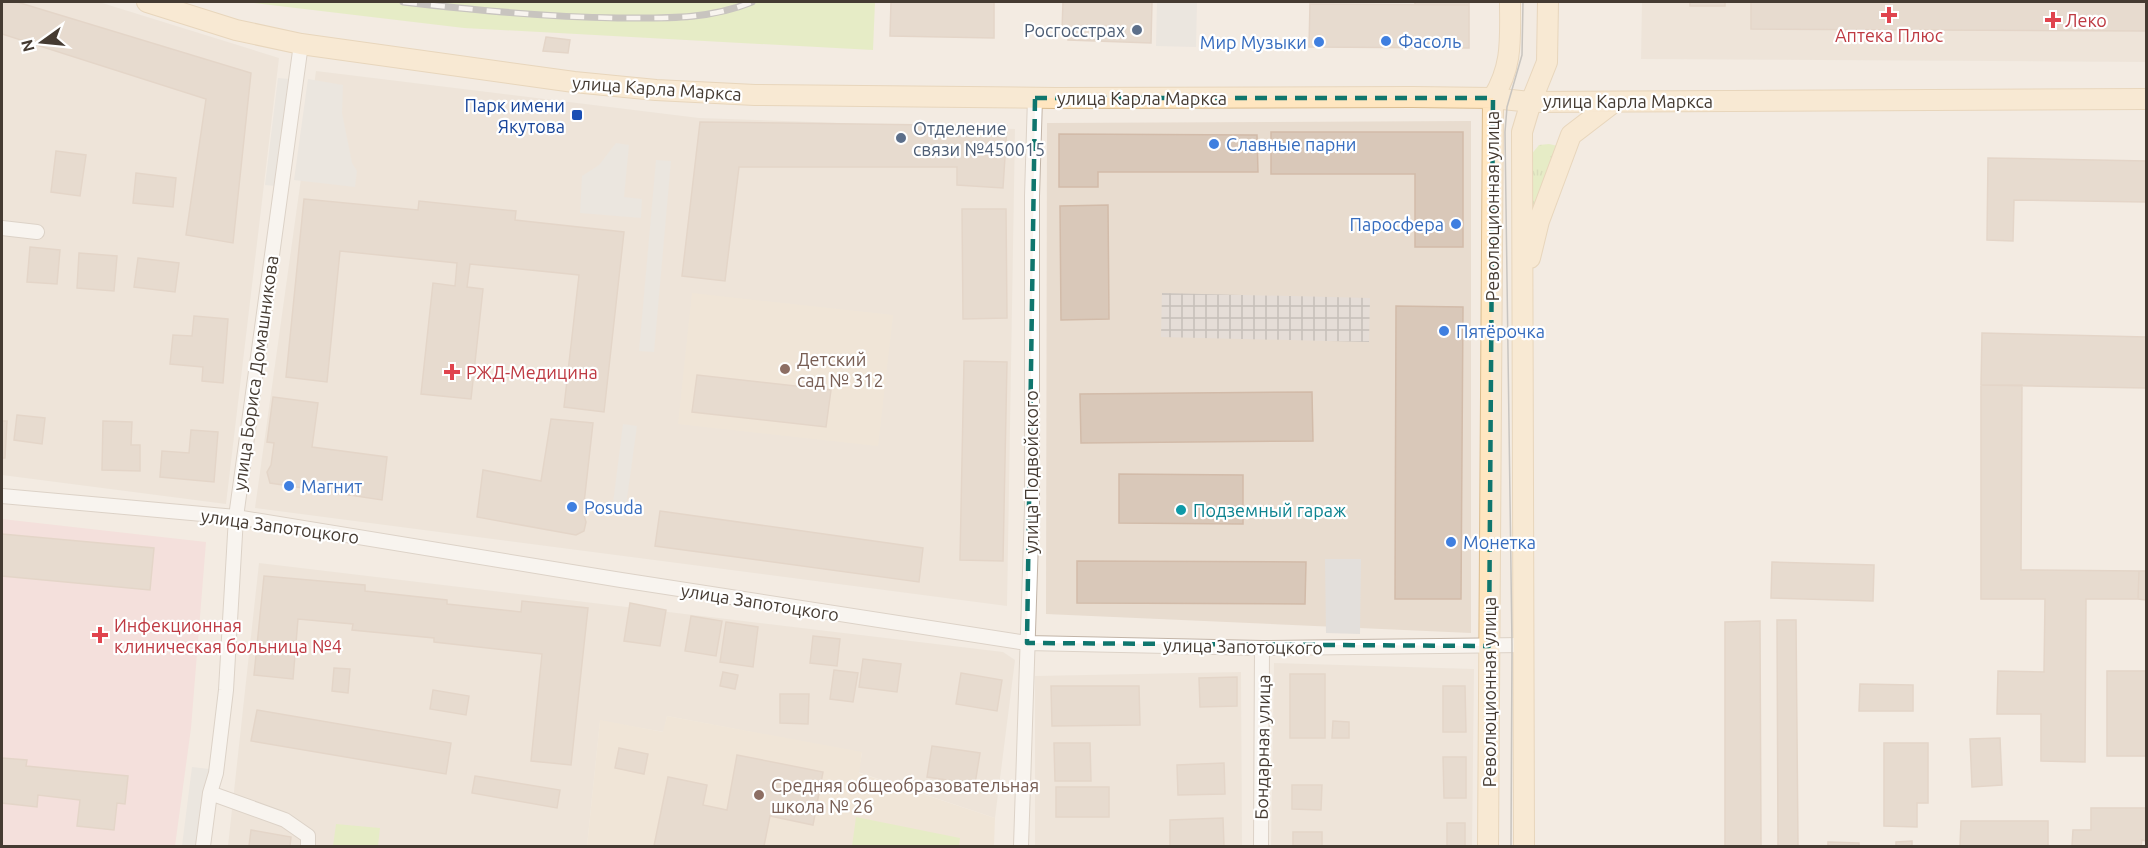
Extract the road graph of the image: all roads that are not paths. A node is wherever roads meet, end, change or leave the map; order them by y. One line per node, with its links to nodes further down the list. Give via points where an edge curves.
1 (147, 2): 4 (street, улица Карла Маркса, via 236,30)
2 (1510, 2): 6 (street, Революционная улица, via 1509,55 1503,81)
3 (1548, 2): 8 (street, Революционная улица, via 1547,62)
4 (301, 44): 5 (street, улица Карла Маркса, via 656,90); 14 (street, улица Бориса Домашникова)
5 (1035, 98): 6 (street, улица Карла Маркса); 15 (street, улица Подвойского)
6 (1493, 98): 8 (street, улица Карла Маркса); 16 (street, Революционная улица)
7 (2146, 99): 9 (street, улица Карла Маркса)
8 (1531, 102): 9 (street, улица Карла Маркса); 12 (street, Революционная улица, via 1522,132)
9 (1614, 102): 12 (street, via 1571,135 1539,221)
10 (2, 228): 11 (street)
11 (37, 232)
12 (1523, 290): 17 (street, Революционная улица)
13 (2, 495): 14 (street, улица Запотоцкого)
14 (236, 517): 15 (street, улица Запотоцкого); 19 (street, улица Бориса Домашникова, via 226,690)
15 (1028, 643): 18 (street, улица Запотоцкого); 22 (street, улица Подвойского)
16 (1489, 645): 17 (street, улица Запотоцкого); 18 (street, улица Запотоцкого); 24 (street, Революционная улица)
17 (1524, 645): 25 (street, Революционная улица)
18 (1262, 648): 23 (street, Бондарная улица)
19 (210, 794): 20 (street, улица Бориса Домашникова); 21 (street, via 285,820 308,836)
20 (203, 846)
21 (308, 846)
22 (1021, 846)
23 (1261, 846)
24 (1488, 846)
25 (1524, 846)

